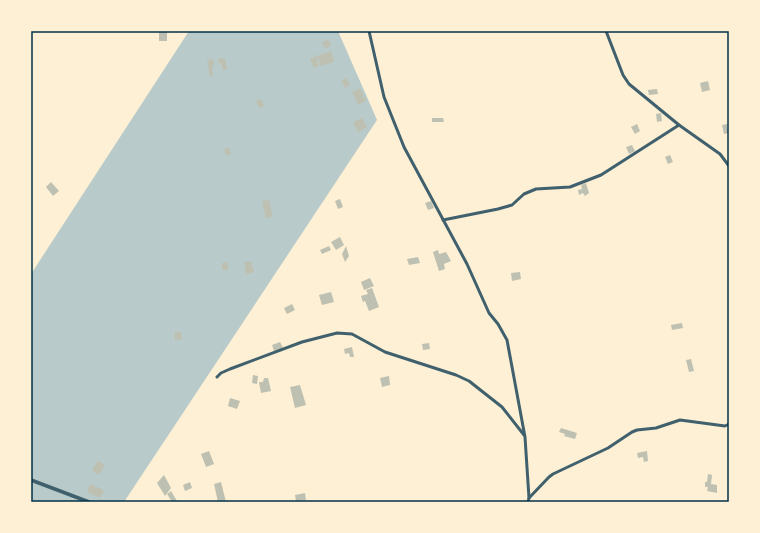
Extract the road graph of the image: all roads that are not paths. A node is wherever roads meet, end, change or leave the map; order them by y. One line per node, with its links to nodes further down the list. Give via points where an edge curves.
1 (369, 31): 5 (street, via 388,110 404,147)
2 (606, 31): 3 (street, via 629,84)
3 (679, 125): 4 (street, via 720,154); 5 (street, via 601,175 570,187 536,189 524,194 512,205 498,209)
4 (729, 166)
5 (443, 220): 8 (street, via 467,264 489,313 507,340)
6 (218, 377): 8 (street, via 230,369 302,342 338,333 352,334 384,352 469,381 502,407)
7 (729, 424): 10 (street, via 725,426 680,420 632,432 608,448 553,474)
8 (526, 437): 10 (street)
9 (31, 480): 11 (street)
10 (528, 500)
11 (89, 502)

